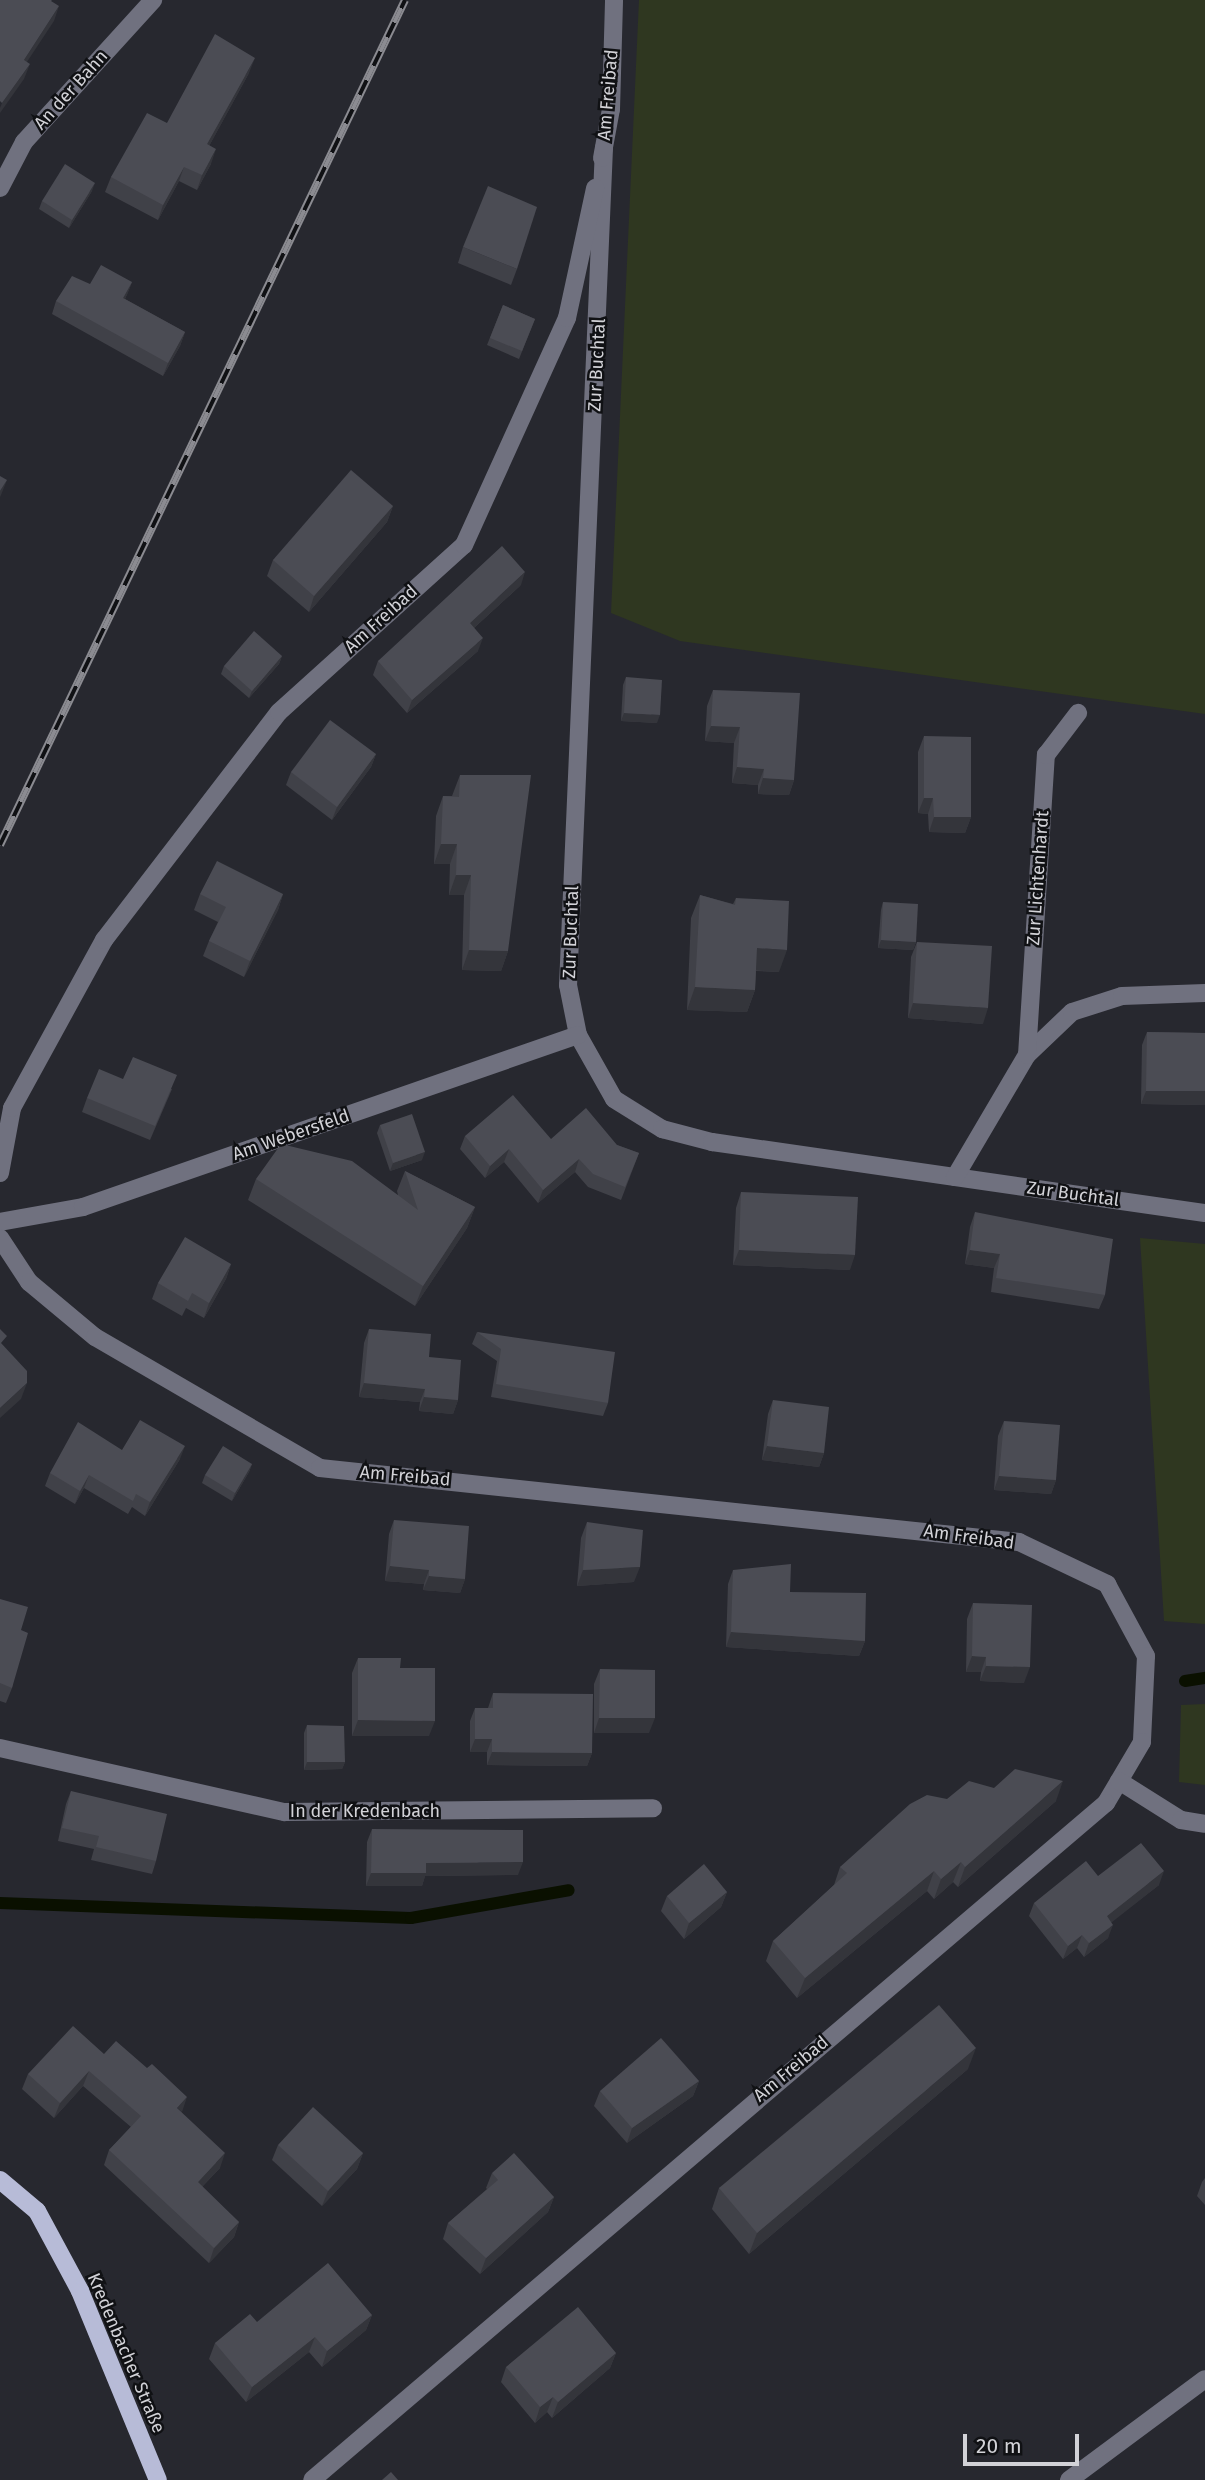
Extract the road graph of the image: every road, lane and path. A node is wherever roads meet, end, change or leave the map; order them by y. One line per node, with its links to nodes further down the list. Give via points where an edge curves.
1 (153, 0): 4 (street, An der Bahn, via 24,142)
2 (614, 0): 3 (street, Am Freibad)
3 (604, 148): 7 (street, Zur Buchtal, via 568,985); 9 (street, Am Freibad, via 567,318 464,545 279,712 104,940 12,1108)
4 (0, 188)
5 (1077, 713): 8 (street, Zur Lichtenhardt, via 1046,755)
6 (1205, 993): 8 (street, Zur Lichtenhardt, via 1122,996 1072,1012)
7 (578, 1035): 10 (street, Zur Buchtal, via 614,1099 662,1129); 12 (street, Am Webersfeld, via 83,1207)
8 (1027, 1055): 10 (street, Zur Lichtenhardt)
9 (0, 1173)
10 (955, 1177): 11 (street, Zur Buchtal)
11 (1205, 1213)
12 (0, 1222)
13 (0, 1238): 15 (street, Am Freibad, via 29,1282 95,1337 320,1468 1018,1542 1107,1584 1146,1656 1142,1742)
14 (0, 1748): 16 (street, In der Kredenbach, via 285,1812)
15 (1119, 1781): 17 (street, via 1181,1820); 21 (street, Am Freibad, via 1105,1803)
16 (653, 1808)
17 (1205, 1824)
18 (0, 2180): 20 (main road, Kredenbacher Straße, via 37,2211 80,2291)
19 (1205, 2379): 22 (street)
20 (158, 2480)
21 (312, 2480)
22 (1069, 2480)

